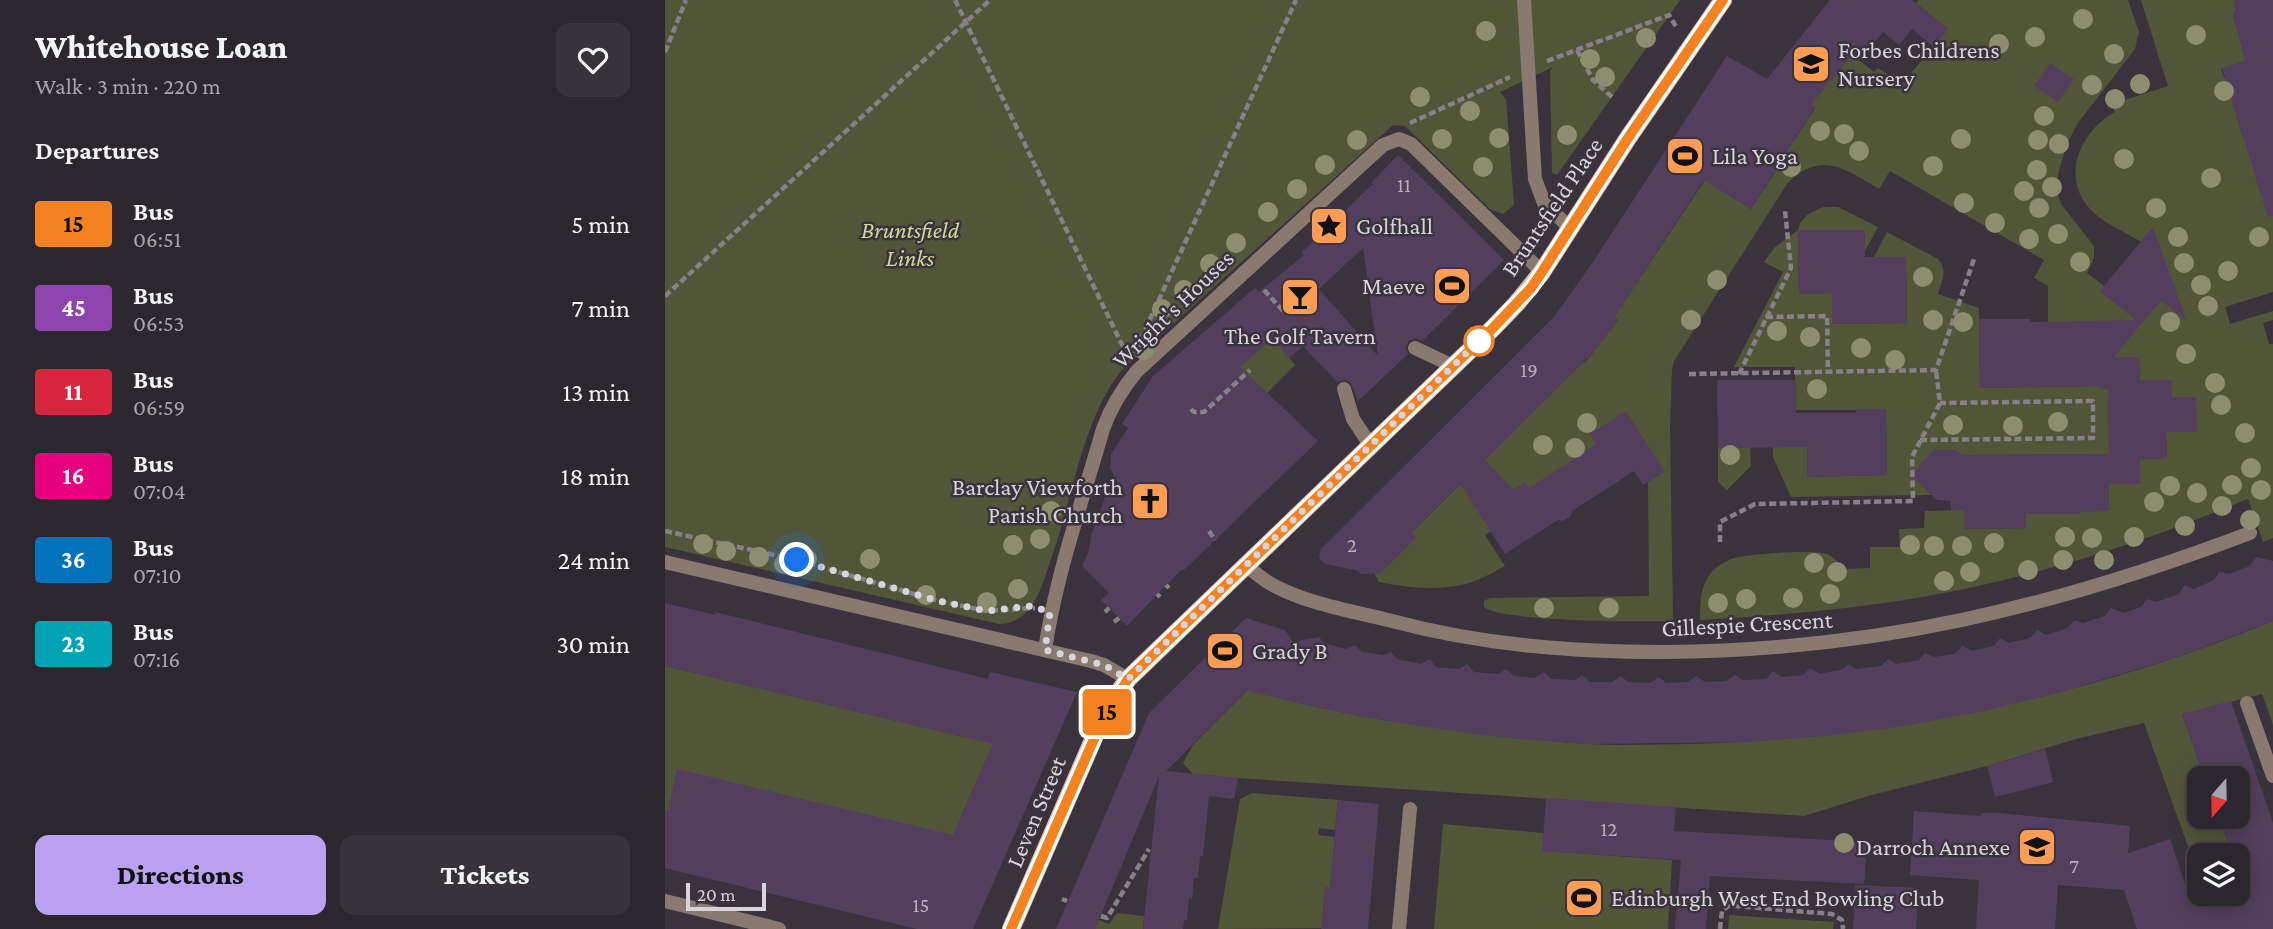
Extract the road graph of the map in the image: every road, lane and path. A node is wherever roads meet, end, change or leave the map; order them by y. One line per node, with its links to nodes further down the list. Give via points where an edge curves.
1 (686, 0): 10 (path)
2 (955, 0): 7 (path)
3 (990, 0): 7 (path)
4 (1296, 0): 7 (path, via 1131,362)
5 (1524, 0): 11 (street)
6 (1723, 0): 8 (main road, Bruntsfield Place)
7 (966, 22): 19 (path)
8 (1689, 49): 9 (path, via 1669,15); 15 (main road, Bruntsfield Place)
9 (1577, 50): 11 (path); 12 (path, via 1593,80)
10 (665, 52)
11 (1527, 69): 13 (path, via 1403,126); 15 (street, via 1538,191)
12 (1612, 97)
13 (1399, 139): 17 (street, via 1414,146); 41 (street, Wright's Houses, via 1383,145 1125,386 1103,429)
14 (1785, 211): 21 (path, via 1791,268)
15 (1570, 228): 17 (main road, Bruntsfield Place)
16 (1974, 259): 25 (path)
17 (1542, 272): 23 (main road, Bruntsfield Place)
18 (1264, 290): 20 (path)
19 (665, 296)
20 (1286, 312)
21 (1766, 317): 26 (path, via 1827,316); 28 (path)
22 (1415, 348): 23 (street)
23 (1453, 366): 33 (main road, Bruntsfield Place)
24 (1250, 370): 31 (path, via 1204,412)
25 (1936, 370): 26 (path); 30 (path)
26 (1828, 373): 28 (path)
27 (1689, 374): 28 (path)
28 (1739, 374)
29 (1344, 389): 33 (street, via 1353,419)
30 (1940, 403): 32 (path); 32 (path, via 2092,401 2093,438)
31 (1191, 409)
32 (1920, 440): 38 (path, via 1912,457 1913,501 1755,504 1720,522)
33 (1370, 446): 40 (main road, Bruntsfield Place)
34 (665, 531): 41 (path, via 797,560 939,601 987,611 1031,606)
35 (1209, 531): 37 (path)
36 (2250, 533): 40 (street, Gillespie Crescent, via 2114,582 1935,627 1785,648 1687,652 1533,648 1459,636 1298,595 1270,584)
37 (1215, 540)
38 (1720, 542)
39 (665, 562): 42 (street)
40 (1246, 565): 43 (main road, Leven Street)
41 (1050, 612): 42 (street, Wright's Houses)
42 (1045, 650): 43 (street, via 1104,665)
43 (1128, 679): 51 (main road, Leven Street, via 1101,723)
44 (2247, 703): 45 (street)
45 (2273, 776)
46 (1410, 809): 52 (street)
47 (1150, 849): 49 (path, via 1107,918)
48 (665, 901): 50 (street)
49 (1101, 916)
50 (779, 929)
51 (1011, 929)
52 (1399, 929)
53 (1720, 929): 54 (path, via 1722,911 1735,906 1832,914 1842,920)
54 (1843, 929)

